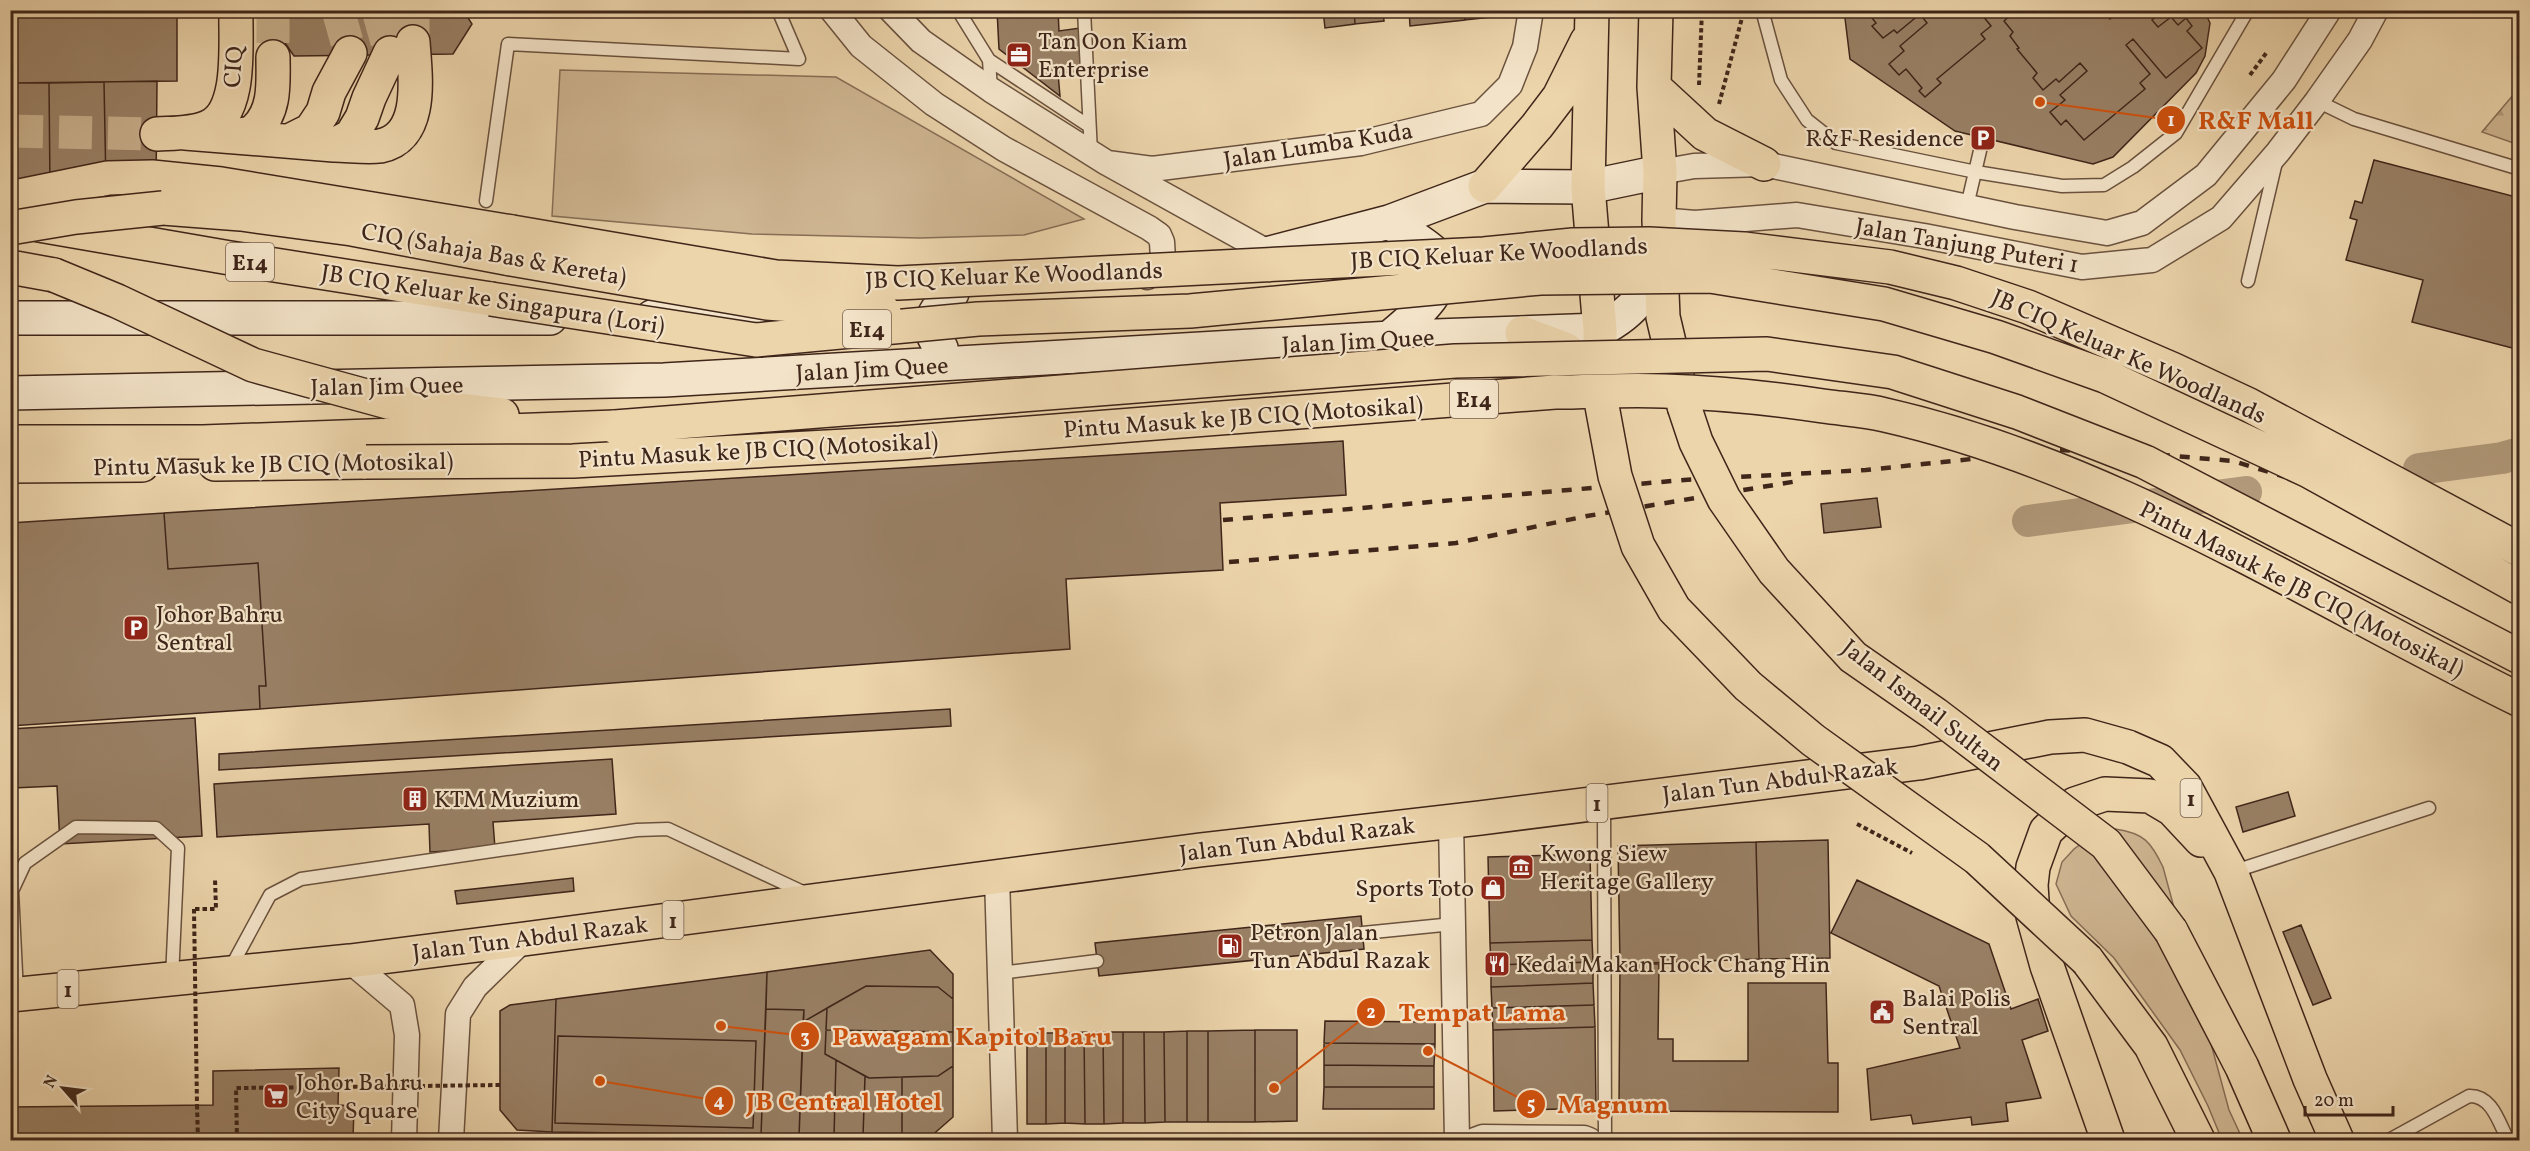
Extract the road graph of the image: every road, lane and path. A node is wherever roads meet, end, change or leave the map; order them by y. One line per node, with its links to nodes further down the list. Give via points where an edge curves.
1 (236, 10): 23 (main road, CIQ, via 233,93 229,105 207,128 171,133)
2 (778, 10): 36 (lane, via 799,59 508,44)
3 (832, 10): 45 (street, via 861,46 934,104 1004,149 1159,235 1163,259)
4 (891, 10): 19 (street, Jalan Lumba Kuda, via 921,41)
5 (958, 10): 17 (lane)
6 (1084, 10): 22 (lane)
7 (1531, 10): 28 (street, Jalan Lumba Kuda, via 1525,48 1510,85 1481,114 1361,143 1152,169)
8 (1656, 10): 18 (main road, Jalan Ismail Sultan)
9 (1744, 10): 21 (path)
10 (1762, 10): 32 (lane, via 1781,80 1807,120 1829,137 1836,142)
11 (2248, 10): 32 (lane, via 2176,133 2114,179 2104,184 2062,186)
12 (2376, 10): 20 (street, Jalan Tanjung Puteri 1)
13 (2328, 11): 37 (street, Jalan Tanjung Puteri 1, via 2284,80 2206,175 2142,223 2107,233)
14 (1592, 22): 33 (main road, via 1558,97); 34 (main road)
15 (350, 53): 25 (main road, via 311,130)
16 (273, 57): 23 (main road, CIQ, via 273,93 267,114 255,131)
17 (989, 60): 19 (lane); 22 (lane)
18 (1654, 87): 29 (main road, via 1705,134); 31 (main road, Jalan Ismail Sultan)
19 (991, 90): 28 (street, Jalan Lumba Kuda)
20 (2317, 101): 27 (street, Jalan Tanjung Puteri 1); 30 (lane, via 2354,119)
21 (1717, 111)
22 (1089, 126): 28 (lane)
23 (234, 136): 25 (main road, CIQ)
24 (1983, 138): 32 (lane)
25 (289, 141): 26 (main road, CIQ)
26 (334, 145): 26 (main road, CIQ, via 351,136 401,47 416,99 410,119 398,137 381,146)
27 (2278, 152): 38 (street, Jalan Tanjung Puteri 1, via 2221,218 2152,260 2082,267 1797,215); 46 (lane)
28 (1099, 158): 43 (street, Jalan Lumba Kuda)
29 (1764, 164): 31 (street, Jalan Tanjung Puteri 1, via 1694,166); 37 (street, Jalan Tanjung Puteri 1)
30 (2520, 169)
31 (1660, 172): 34 (main road); 40 (main road, Jalan Ismail Sultan)
32 (1976, 172): 37 (lane)
33 (1485, 186): 34 (main road); 41 (main road)
34 (1588, 187): 51 (main road)
35 (10, 198): 60 (main road, JB CIQ Keluar Ke Woodlands / E14, bridge, via 108,178 152,177 381,208 776,277 898,283 1484,254 1584,245 1744,249 1890,267 1956,283 2028,307 2174,370 2249,405)
36 (486, 201)
37 (1967, 206)
38 (1759, 217): 40 (street, Jalan Tanjung Puteri 1, via 1695,223); 48 (street, via 1729,235 1704,258)
39 (10, 220): 50 (main road, JB CIQ Keluar ke Singapura (Lori) / E14, bridge, via 756,340)
40 (1659, 220): 48 (main road, Jalan Ismail Sultan); 51 (main road, Jalan Jim Quee, via 1647,288 1621,319)
41 (1389, 222): 43 (main road); 53 (main road, via 1436,254 1442,276 1419,313)
42 (10, 228): 50 (main road, CIQ (Sahaja Bas & Kereta) / E14, bridge, via 163,208 242,214 352,229 768,303)
43 (1272, 254): 45 (main road)
44 (10, 267): 57 (main road, E14, bridge, via 54,275 253,365 326,386 388,402)
45 (1147, 278): 47 (main road)
46 (2248, 281)
47 (952, 293): 49 (main road, via 664,317); 54 (main road, via 938,307 932,330)
48 (1663, 317): 92 (main road, Jalan Ismail Sultan, bridge, via 1696,442 1724,499 1774,571 1853,657 2106,844 2171,932 2242,1067)
49 (10, 318)
50 (978, 319): 61 (main road, E14, bridge, via 1190,311 1540,278 1710,276 1884,304 1995,337 2105,376 2309,471)
51 (1600, 330): 52 (main road, Jalan Jim Quee); 56 (main road)
52 (1522, 333): 53 (main road, Jalan Jim Quee); 56 (main road, via 1565,349 1586,363)
53 (1388, 339): 54 (main road, Jalan Jim Quee)
54 (956, 364): 55 (main road, Jalan Jim Quee, via 664,380)
55 (10, 393)
56 (1601, 397): 91 (main road, bridge, via 1615,476 1638,546 1674,609 1748,686 1813,740 1977,858 2087,960 2151,1046)
57 (615, 427): 58 (main road, E14, via 203,442); 62 (main road, E14, bridge, via 1455,361 1767,354 1893,372 2017,412 2145,462)
58 (10, 442)
59 (10, 466): 63 (main road, Pintu Masuk ke JB CIQ (Motosikal) / E14, bridge, via 573,461 900,443 1556,393 1662,391 1763,397 1883,414 1993,444 2073,476 2224,544)
60 (2520, 550)
61 (2520, 588)
62 (2520, 657)
63 (2520, 700)
64 (1604, 802): 66 (main road, Jalan Tun Abdul Razak / 1); 67 (main road, Jalan Tun Abdul Razak / 1, via 1919,762 2050,737 2085,735 2160,761 2185,787); 89 (lane)
65 (2429, 808): 67 (lane)
66 (1450, 821): 68 (main road, Jalan Tun Abdul Razak / 1); 71 (street)
67 (2231, 872): 90 (main road, via 2172,809 2150,796 2105,794 2092,798 2075,804 2046,831 2033,867 2033,916); 93 (main road, Jalan Tun Abdul Razak / 1)
68 (997, 877): 70 (main road, Jalan Tun Abdul Razak / 1); 77 (street)
69 (215, 879): 81 (path, bridge, via 216,909 194,909)
70 (821, 901): 73 (main road, Jalan Tun Abdul Razak / 1); 76 (lane, via 668,829 637,830 301,879 270,895)
71 (1453, 924): 72 (lane); 86 (street)
72 (1363, 933)
73 (524, 939): 74 (main road, Jalan Tun Abdul Razak / 1); 84 (street, via 475,987 458,1014)
74 (350, 961): 76 (main road, Jalan Tun Abdul Razak / 1); 83 (street, via 402,1005 407,1035)
75 (1097, 961): 77 (lane)
76 (228, 972): 78 (main road, Jalan Tun Abdul Razak / 1)
77 (1000, 973): 85 (street)
78 (172, 978): 79 (main road, Jalan Tun Abdul Razak / 1); 79 (lane, via 178,849 156,828 76,827 26,863 12,891)
79 (14, 995)
80 (500, 1085): 82 (path, bridge, via 236,1088)
81 (198, 1140)
82 (237, 1140)
83 (404, 1140)
84 (451, 1140)
85 (1005, 1140)
86 (1457, 1140)
87 (1475, 1140): 88 (street)
88 (1589, 1140)
89 (1605, 1140)
90 (2108, 1140)
91 (2198, 1140)
92 (2274, 1140)
93 (2337, 1140)
94 (2389, 1140): 95 (lane, via 2469,1096 2476,1096 2490,1105)
95 (2508, 1140)

